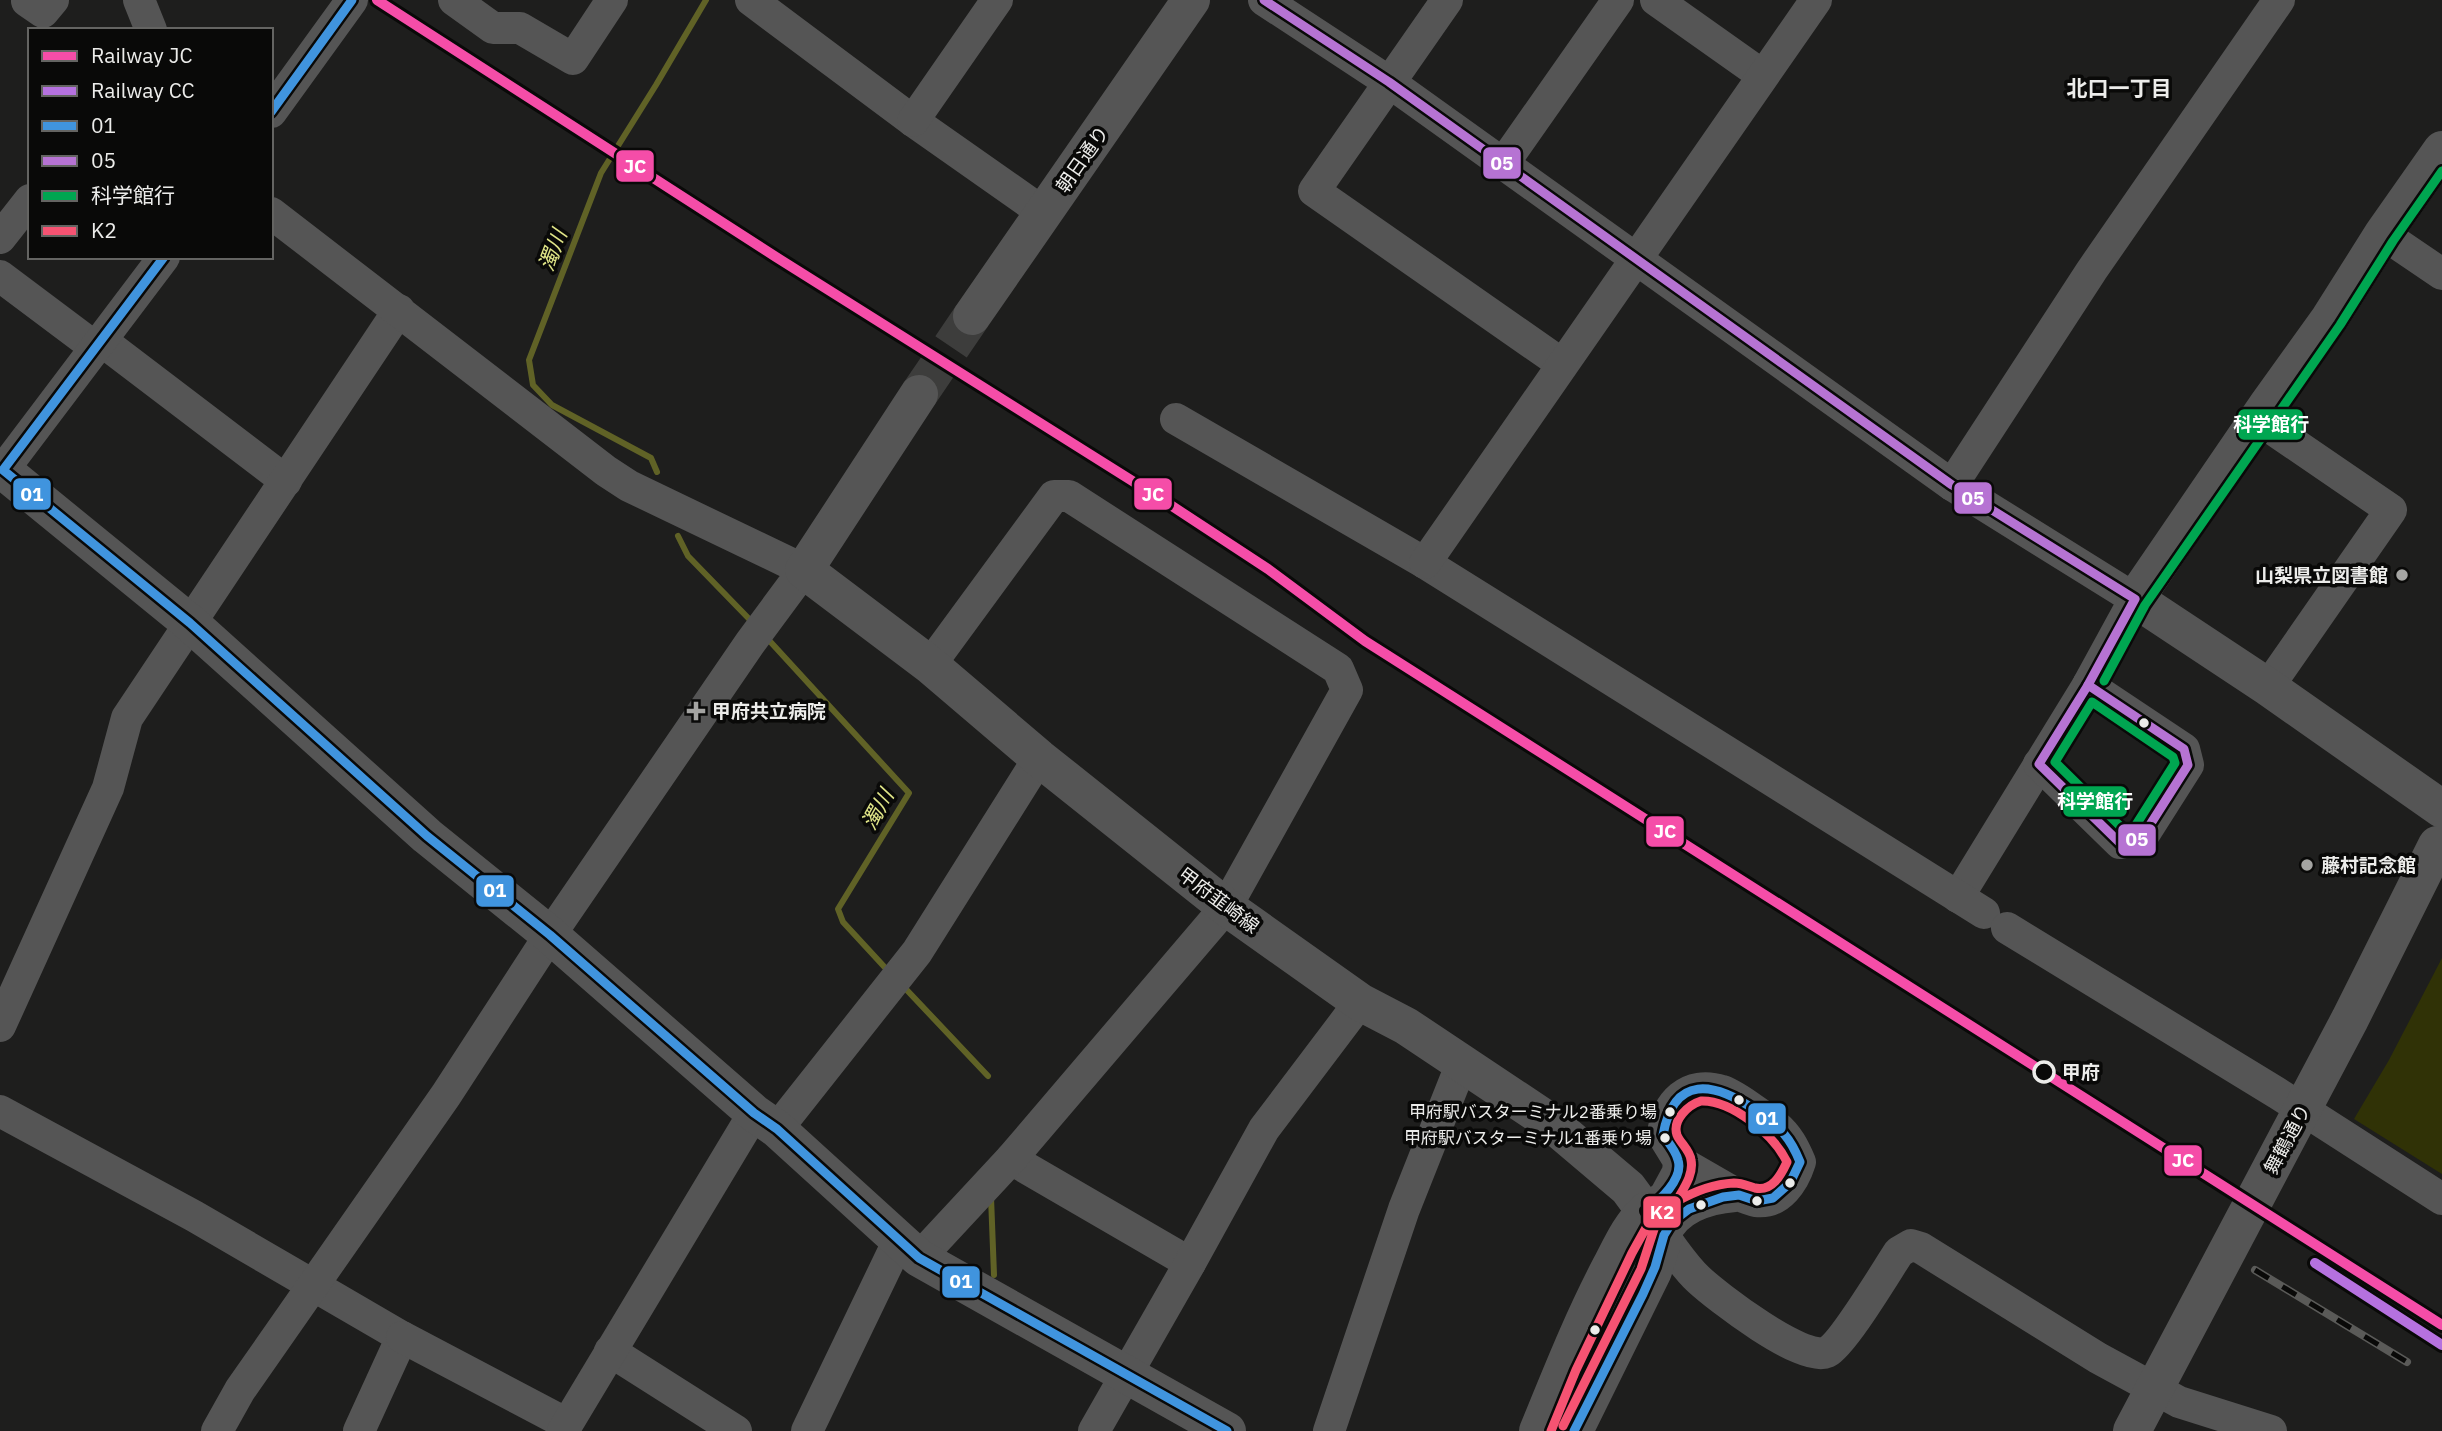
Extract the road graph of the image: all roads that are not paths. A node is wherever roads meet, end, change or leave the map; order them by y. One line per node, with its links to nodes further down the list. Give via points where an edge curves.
1 (53, 0): 14 (street, via 43,12)
2 (139, 0): 17 (street)
3 (352, 0): 20 (street)
4 (454, 0): 15 (street, via 493,28 520,28 573,60)
5 (751, 0): 16 (street)
6 (997, 0): 21 (street)
7 (1191, 0): 25 (main road, 朝日通り)
8 (1265, 0): 19 (street)
9 (1447, 0): 19 (street)
10 (1618, 0): 23 (street)
11 (1656, 0): 18 (street)
12 (1816, 0): 18 (street)
13 (2278, 0): 42 (street, via 2092,270)
14 (27, 1)
15 (606, 2)
16 (787, 10): 21 (street)
17 (150, 28)
18 (1762, 75): 30 (street)
19 (1389, 82): 23 (street); 36 (street, via 1314,191)
20 (273, 109)
21 (913, 121): 25 (street)
22 (2442, 150): 27 (main road)
23 (1503, 164): 30 (street)
24 (28, 203): 28 (street)
25 (1044, 213): 34 (main road, 朝日通り)
26 (273, 215): 33 (street)
27 (2384, 234): 31 (street); 39 (main road)
28 (0, 238)
29 (163, 259): 35 (street)
30 (1637, 259): 36 (street); 42 (street)
31 (2442, 274)
32 (0, 276): 35 (street)
33 (399, 310): 41 (street); 44 (street, via 629,486)
34 (972, 317)
35 (99, 344): 40 (street); 41 (street)
36 (1562, 364): 43 (street)
37 (919, 394): 44 (main road)
38 (1176, 419): 43 (street)
39 (2258, 419): 45 (main road); 49 (street, via 2391,510)
40 (2, 469): 46 (main road)
41 (286, 481): 46 (street)
42 (1952, 485): 45 (street)
43 (1425, 563): 54 (street)
44 (804, 570): 47 (main road, 甲府韮崎線); 55 (street)
45 (2135, 599): 48 (street); 49 (main road)
46 (190, 623): 55 (main road, via 427,836); 57 (street, via 127,718 108,788)
47 (930, 665): 50 (main road, 甲府韮崎線); 53 (street, via 1054,496 1069,496 1338,669 1347,690)
48 (2088, 685): 51 (street); 51 (street, via 2184,748 2188,765 2141,839 2120,843)
49 (2268, 687): 52 (main road)
50 (1039, 758): 53 (main road, 甲府韮崎線); 60 (street, via 917,952)
51 (2039, 764): 54 (street)
52 (2440, 831): 82 (main road, 舞鶴通り, bridge, via 2350,1019)
53 (1226, 908): 56 (main road, 甲府韮崎線); 61 (street)
54 (1983, 913): 64 (street)
55 (550, 935): 60 (main road); 68 (street)
56 (1360, 1002): 58 (main road, 甲府韮崎線); 67 (street, via 1264,1129)
57 (0, 1026)
58 (1462, 1063): 65 (main road, 甲府韮崎線, via 1550,1122 1628,1188); 79 (street, via 1404,1209)
59 (0, 1111): 68 (street)
60 (766, 1121): 66 (main road); 70 (street)
61 (1011, 1159): 66 (street); 67 (street)
62 (1679, 1161): 63 (street); 63 (street, via 1663,1135 1668,1111 1685,1094 1724,1091 1776,1126 1800,1161 1796,1177 1775,1198 1759,1201); 65 (street)
63 (1738, 1195): 65 (street, via 1678,1214 1668,1226)
64 (2442, 1199)
65 (1655, 1224): 80 (main road, via 1637,1219 1604,1279); 81 (main road, via 1653,1271); 83 (street, via 1697,1278 1748,1320 1789,1343 1828,1351 1899,1252 1911,1245 2179,1402)
66 (909, 1249): 71 (main road); 76 (street)
67 (1190, 1263): 71 (street)
68 (314, 1286): 69 (street); 73 (street, via 240,1390)
69 (402, 1337): 72 (street); 74 (street)
70 (610, 1351): 72 (street); 75 (street)
71 (1126, 1373): 77 (street); 78 (main road)
72 (565, 1427)
73 (217, 1431)
74 (359, 1431)
75 (736, 1431)
76 (807, 1431)
77 (1094, 1431)
78 (1227, 1431)
79 (1329, 1431)
80 (1538, 1431)
81 (1574, 1431)
82 (2132, 1431)
83 (2271, 1431)

